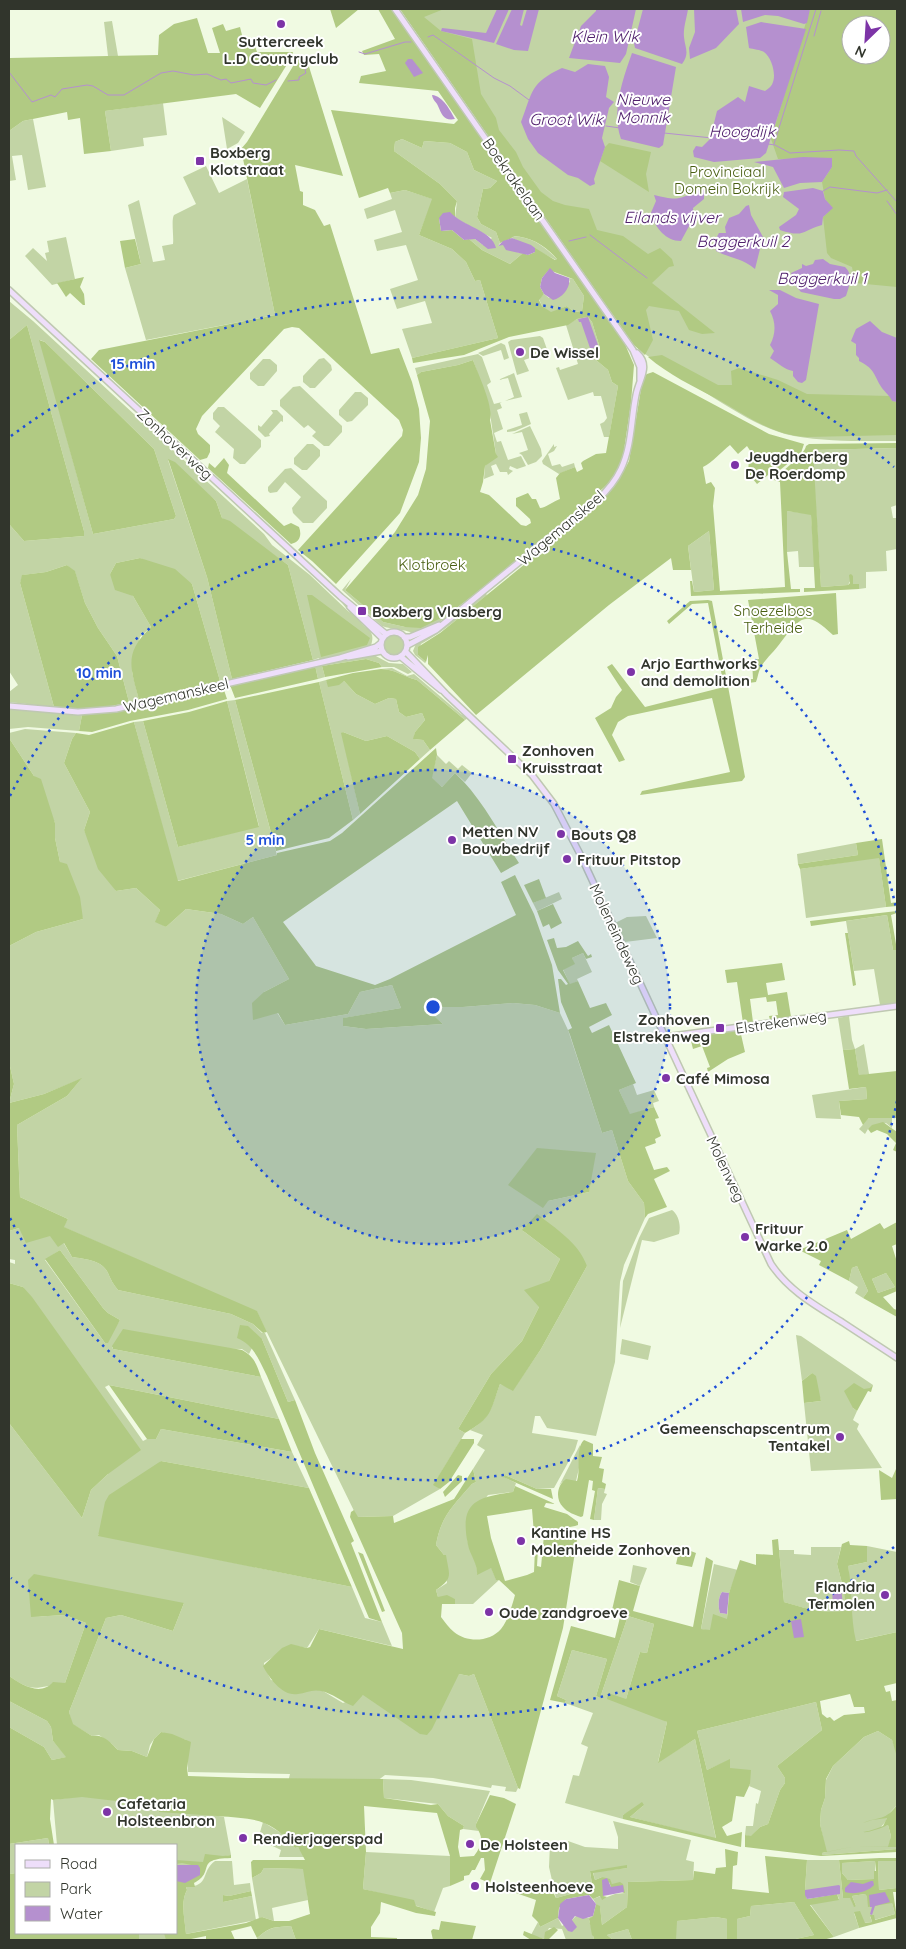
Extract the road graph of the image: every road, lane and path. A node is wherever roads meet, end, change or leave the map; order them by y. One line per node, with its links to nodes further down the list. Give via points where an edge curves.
1 (396, 9): 3 (street, Boekrakelaan)
2 (9, 290): 6 (street, Zonhoverweg, via 343,598 357,616)
3 (633, 350): 4 (street, Wagemanskeel, via 638,358 640,380 628,448 615,480 593,502)
4 (448, 620): 5 (street, Wagemanskeel); 7 (street, Wagemanskeel)
5 (404, 637): 6 (street, Wagemanskeel, via 396,632); 7 (street)
6 (383, 639): 8 (street); 11 (street, Wagemanskeel, via 376,647)
7 (408, 645): 9 (street)
8 (382, 652): 10 (street, Wagemanskeel, via 390,658); 11 (street, Wagemanskeel)
9 (406, 652): 10 (street); 12 (street)
10 (401, 656): 12 (street)
11 (340, 658): 13 (street, Wagemanskeel, via 107,710 78,712)
12 (447, 695): 15 (street, Moleneindeweg, via 532,775 554,804)
13 (9, 706)
14 (897, 1006): 15 (street, Elstrekenweg)
15 (666, 1039): 16 (street, Molenweg, via 777,1273 806,1300)
16 (897, 1358)

